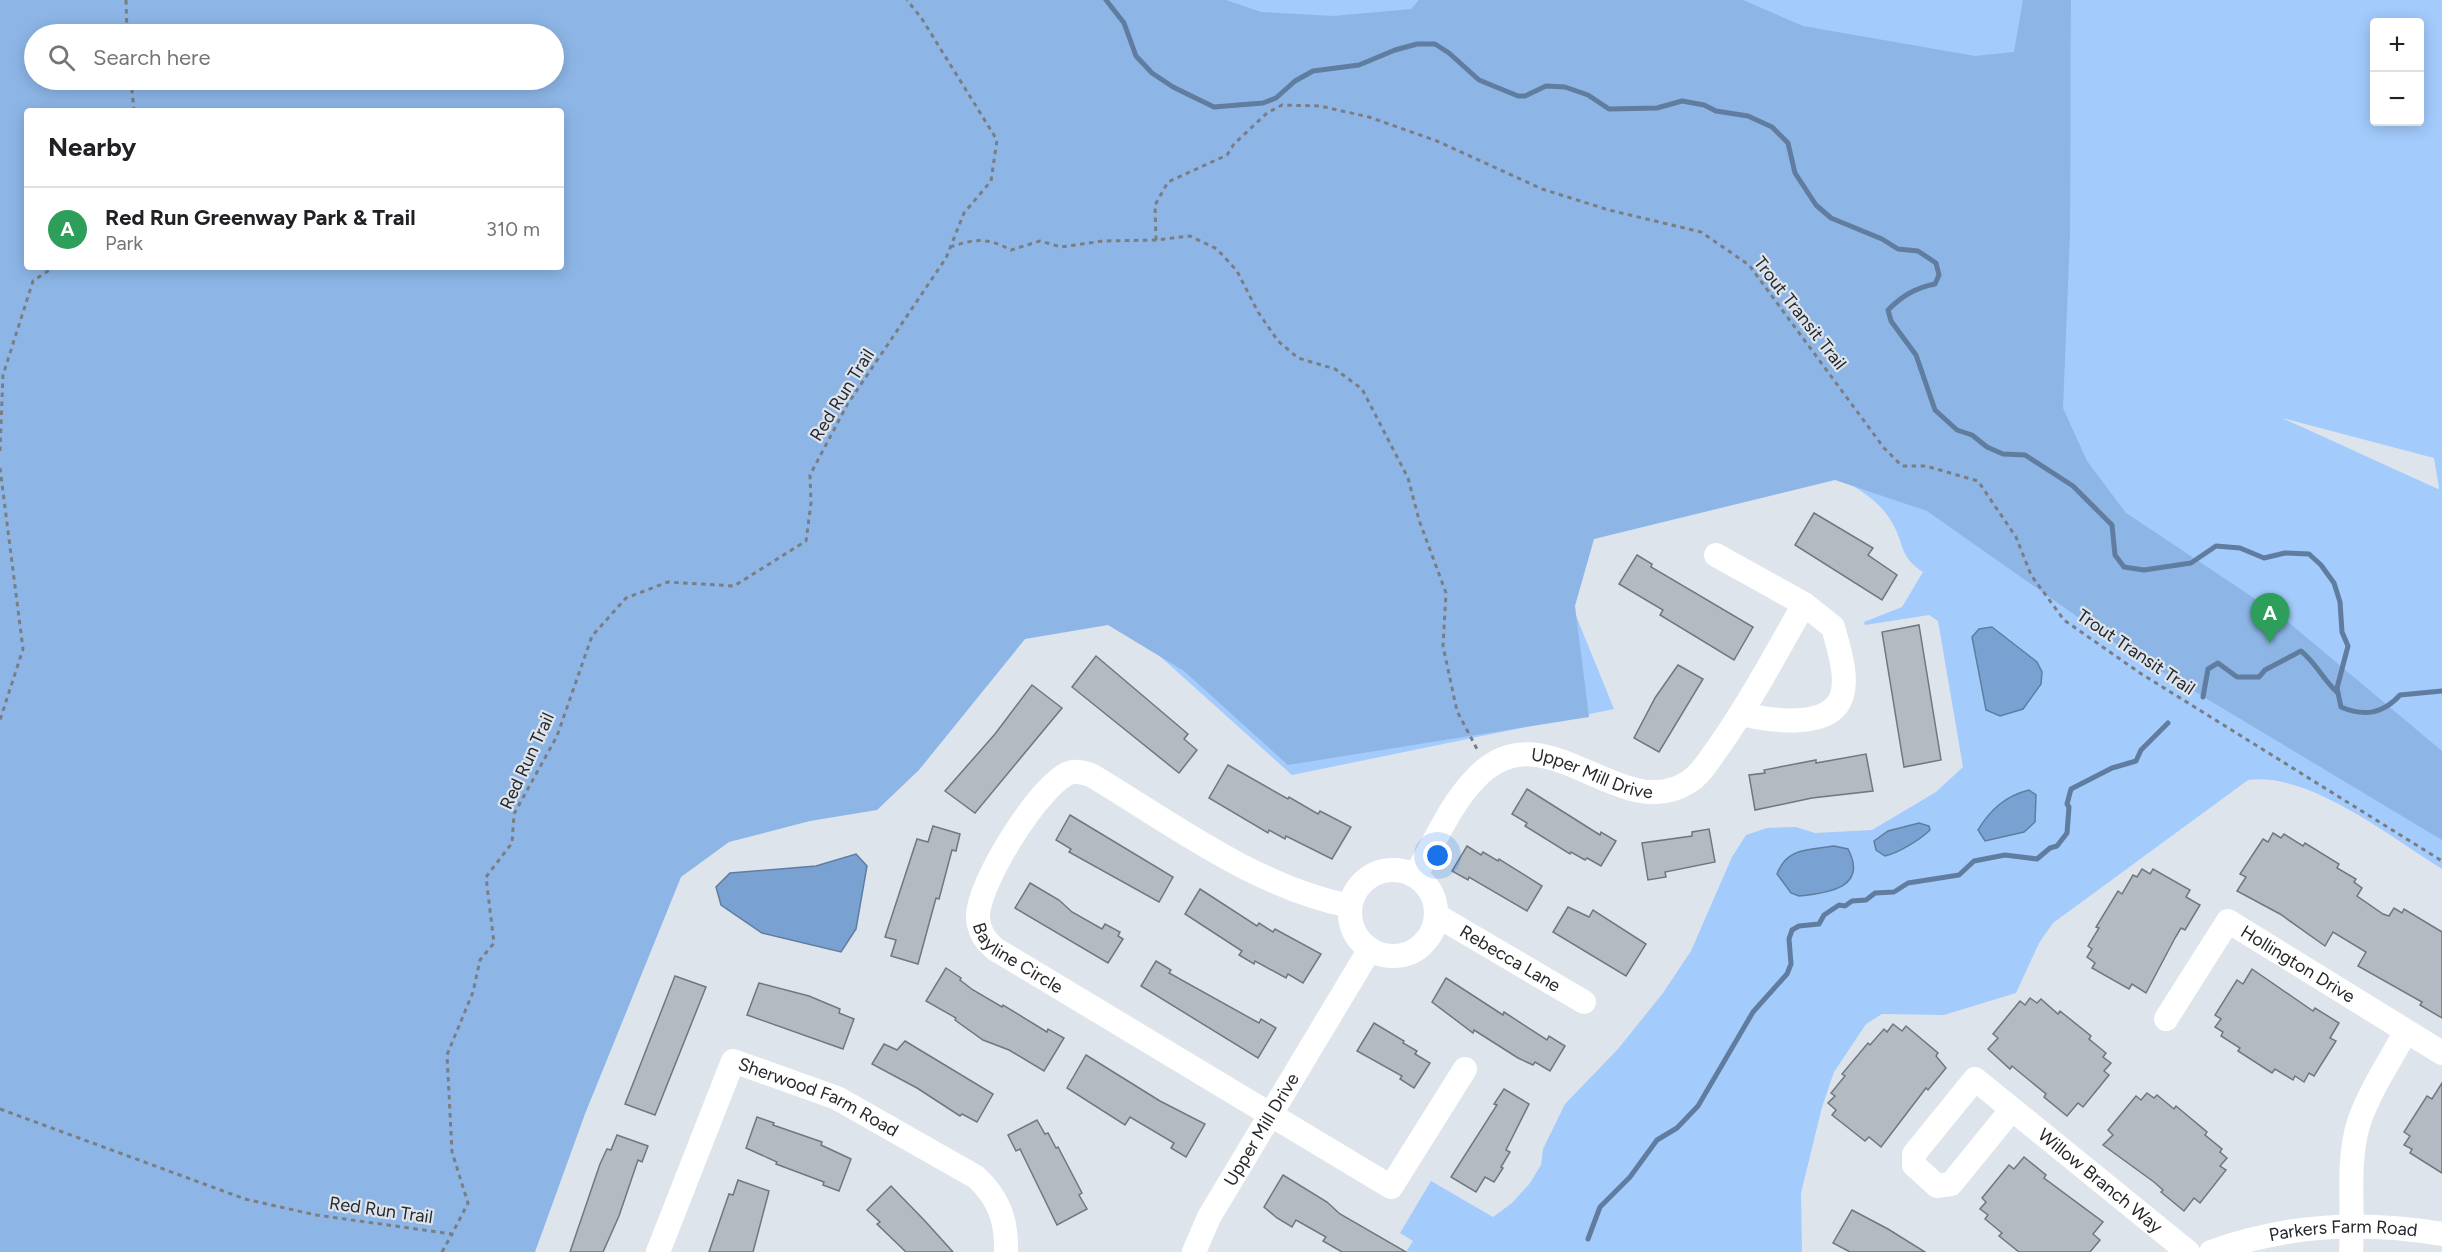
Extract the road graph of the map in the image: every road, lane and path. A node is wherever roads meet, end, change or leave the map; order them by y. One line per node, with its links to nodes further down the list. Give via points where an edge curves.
1 (126, 0): 3 (path)
2 (907, 0): 7 (path, Red Run Trail, via 997,140 991,181 964,213)
3 (127, 24)
4 (132, 90): 5 (path)
5 (134, 108)
6 (1156, 240): 7 (path, via 1126,239 1060,247 1040,241 1011,250 997,243 974,240); 15 (path, via 1190,236 1217,249 1237,271 1278,341 1298,358 1335,369 1362,389 1408,478 1446,593 1443,645 1455,702); 16 (path, Trout Transit Trail, via 1155,205 1168,182 1227,155 1267,113 1282,105 1320,106 1370,117 1437,141 1542,189 1701,232 1749,265 1884,448 1902,466 1926,466 1978,481 2016,537 2031,575 2064,620 2140,673)
7 (950, 248): 30 (path, Red Run Trail, via 904,324 847,405 810,475 806,541 734,586 668,582 626,598 592,636 557,736 514,814 512,843 486,878 494,943 480,960 473,992 447,1055 452,1152 468,1203)
8 (50, 270): 9 (path, via 33,281 3,375)
9 (0, 451)
10 (0, 468): 14 (path, via 23,649)
11 (1716, 555): 12 (street)
12 (1804, 604): 13 (street, Upper Mill Drive); 13 (street, via 1833,627 1842,696 1834,709 1792,721)
13 (1742, 714): 15 (street, Upper Mill Drive, via 1701,771 1687,784 1668,789 1630,791 1583,768 1538,755 1513,757)
14 (0, 720)
15 (1487, 769): 17 (street, Upper Mill Drive, via 1463,793)
16 (2442, 861)
17 (1415, 876): 18 (street, via 1388,870 1375,874 1363,882); 19 (street, via 1431,893)
18 (1350, 906): 20 (street, via 1354,930); 28 (street, Bayline Circle, via 1294,892 1249,870 1079,771 1059,779 1034,805 983,893 978,916 980,928 983,938 995,949)
19 (1436, 915): 20 (street, via 1424,942 1412,951 1398,955); 21 (street, Rebecca Lane)
20 (1370, 949): 28 (street, Upper Mill Drive)
21 (1584, 1002)
22 (2166, 1019): 23 (street, Hollington Drive, via 2228,921)
23 (2406, 1031): 24 (street, Hollington Drive); 29 (street, via 2370,1094 2359,1124 2353,1159)
24 (2442, 1053)
25 (1466, 1069): 28 (street, via 1391,1187)
26 (0, 1109): 30 (path, Red Run Trail, via 245,1199 316,1215)
27 (2012, 1109): 36 (street, Willow Branch Way)
28 (1271, 1115): 35 (street, Upper Mill Drive, via 1209,1217)
29 (2353, 1227): 31 (street, Parkers Farm Road, via 2400,1227); 37 (street, Parkers Farm Road, via 2296,1229 2247,1239); 38 (street)
30 (452, 1234): 32 (path)
31 (2442, 1234)
32 (442, 1252)
33 (658, 1252): 34 (street, Sherwood Farm Road, via 733,1061 837,1098 976,1177 991,1190 999,1205 1005,1224)
34 (1006, 1252)
35 (1194, 1252)
36 (2188, 1252)
37 (2211, 1252)
38 (2351, 1252)

